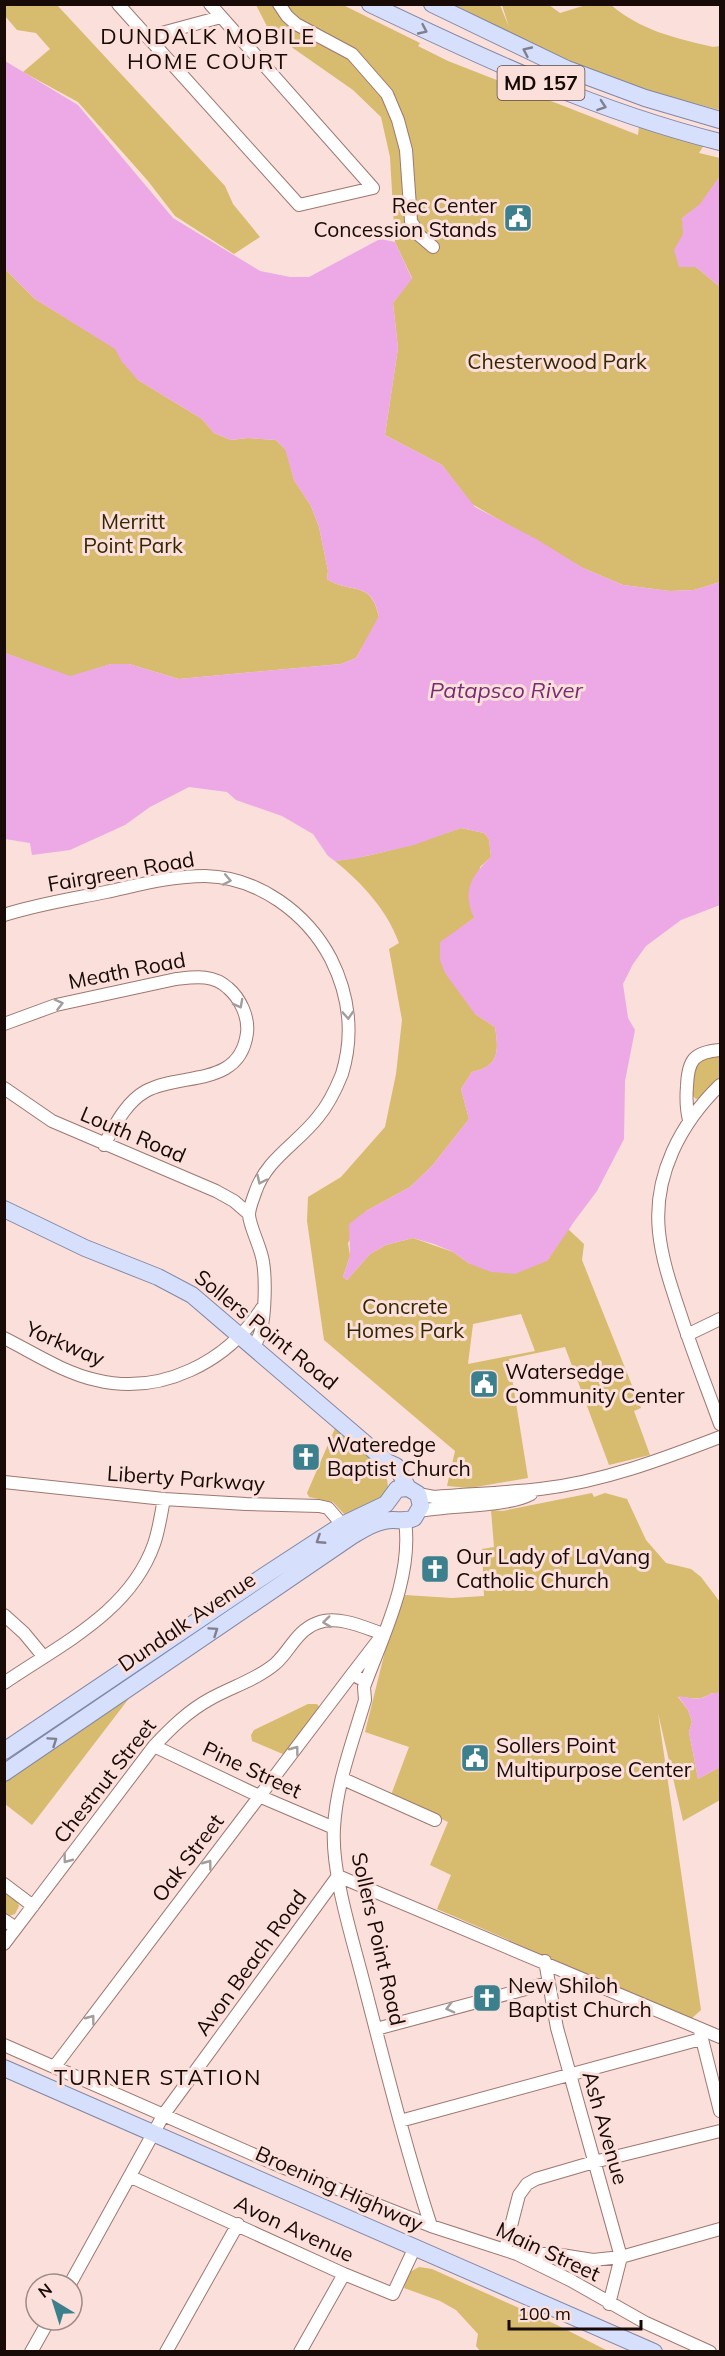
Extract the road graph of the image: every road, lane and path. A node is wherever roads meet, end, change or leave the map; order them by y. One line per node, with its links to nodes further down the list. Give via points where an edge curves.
1 (118, 4): 8 (street)
2 (210, 4): 7 (street)
3 (279, 4): 6 (street)
4 (370, 4): 10 (main road, MD 157, one-way to 10, via 534,80 661,127)
5 (432, 4): 9 (main road, MD 157, one-way to 5, via 567,69)
6 (288, 10): 11 (street, via 304,29 352,54 387,94 406,150 411,221 418,235)
7 (221, 17): 8 (street); 8 (street, via 373,188 299,205)
8 (147, 37)
9 (720, 120)
10 (720, 142)
11 (433, 247)
12 (4, 915): 20 (street, Fairgreen Road, one-way to 20, via 142,883 205,876 241,882 262,891 308,924 322,942 341,982 348,1017 347,1054 327,1105 265,1170)
13 (4, 1024): 18 (street, Meath Road, one-way to 18, via 56,1005 176,979 213,978 231,990 242,1007 247,1029 246,1041 236,1058 212,1075 145,1091 123,1113)
14 (720, 1050): 17 (street, via 700,1054 688,1067)
15 (720, 1085): 17 (street)
16 (4, 1088): 18 (street, Louth Road, via 52,1121)
17 (689, 1120): 24 (street, via 662,1183 658,1230)
18 (104, 1145): 20 (street, Louth Road, via 216,1191)
19 (4, 1209): 23 (main road, Sollers Point Road, via 178,1287)
20 (249, 1214): 21 (street, via 264,1265)
21 (263, 1307): 23 (street); 26 (street, via 261,1331)
22 (720, 1320): 24 (street)
23 (240, 1335): 25 (street, Yorkway, via 188,1373 164,1381 128,1385 73,1373); 26 (main road, Sollers Point Road)
24 (687, 1335): 27 (street)
25 (4, 1338)
26 (254, 1347): 31 (main road, Sollers Point Road, via 387,1462)
27 (720, 1424)
28 (720, 1437): 30 (street, Dundalk Avenue, via 624,1471)
29 (4, 1482): 32 (street, Liberty Parkway)
30 (540, 1489): 31 (street, Dundalk Avenue, via 434,1497); 33 (street, Dundalk Avenue, via 525,1497)
31 (402, 1494): 33 (main road, via 421,1502); 34 (main road, via 391,1514); 35 (main road, Dundalk Avenue)
32 (164, 1499): 35 (street, Liberty Parkway, via 319,1506 328,1508); 38 (street, via 155,1542 134,1584 103,1616)
33 (420, 1511): 34 (main road, Dundalk Avenue, via 414,1518)
34 (402, 1520): 35 (main road, Dundalk Avenue, via 386,1520); 37 (street, Sollers Point Road, via 406,1558)
35 (347, 1531): 43 (main road, Dundalk Avenue, one-way to 43); 44 (main road, Dundalk Avenue, one-way to 35)
36 (4, 1615): 38 (street)
37 (383, 1634): 39 (street, Oak Street); 41 (street, Sollers Point Road); 42 (street, Chestnut Street, one-way to 42, via 339,1621 312,1626 274,1664 188,1714)
38 (43, 1656): 40 (street)
39 (353, 1673): 41 (street); 46 (street, Oak Street, one-way to 39)
40 (4, 1683)
41 (364, 1687): 45 (street, Sollers Point Road, via 365,1700)
42 (154, 1746): 46 (street, Pine Street); 51 (street, Chestnut Street, one-way to 51)
43 (4, 1751)
44 (4, 1773)
45 (343, 1779): 47 (street); 48 (street, Sollers Point Road)
46 (260, 1796): 48 (street, Pine Street); 61 (street, Oak Street, one-way to 46)
47 (435, 1820)
48 (334, 1828): 49 (street, Sollers Point Road)
49 (338, 1876): 55 (street); 57 (street, Sollers Point Road); 65 (street, Avon Beach Road)
50 (4, 1884): 51 (street)
51 (33, 1906): 53 (street, Chestnut Street)
52 (4, 1920): 53 (street)
53 (16, 1928): 54 (street, Chestnut Street)
54 (4, 1944)
55 (545, 1961): 56 (street, Ash Avenue); 58 (street)
56 (548, 1983): 57 (street, one-way to 57); 63 (street, Ash Avenue)
57 (376, 2029): 66 (street, Sollers Point Road)
58 (701, 2034): 59 (street); 63 (street); 64 (street)
59 (720, 2037)
60 (4, 2045): 61 (street, Main Street)
61 (56, 2066): 65 (street, Main Street)
62 (4, 2068): 68 (main road, Broening Highway)
63 (570, 2075): 66 (street); 69 (street, Ash Avenue)
64 (720, 2111)
65 (164, 2114): 68 (street, Avon Beach Road); 72 (street, Main Street, via 282,2167)
66 (400, 2121): 72 (street, Sollers Point Road)
67 (720, 2131): 69 (street)
68 (154, 2133): 70 (street, Avon Beach Road); 74 (main road, Broening Highway)
69 (594, 2162): 75 (street, via 526,2184 519,2195); 77 (street, Ash Avenue)
70 (131, 2177): 71 (street, Avon Avenue); 78 (street, Avon Beach Road)
71 (238, 2224): 79 (street, Avon Avenue); 83 (street)
72 (430, 2226): 75 (street, Main Street)
73 (720, 2229): 77 (street)
74 (415, 2247): 79 (street, Avon Avenue, via 393,2294); 85 (main road, Broening Highway)
75 (505, 2249): 76 (street, Main Street)
76 (517, 2254): 77 (street, via 593,2260); 80 (street, Main Street)
77 (621, 2257): 80 (street)
78 (77, 2272)
79 (344, 2274): 84 (street)
80 (609, 2304): 86 (street, Main Street)
81 (42, 2332): 82 (street)
82 (31, 2352)
83 (166, 2352)
84 (300, 2352)
85 (654, 2352)
86 (710, 2352)

